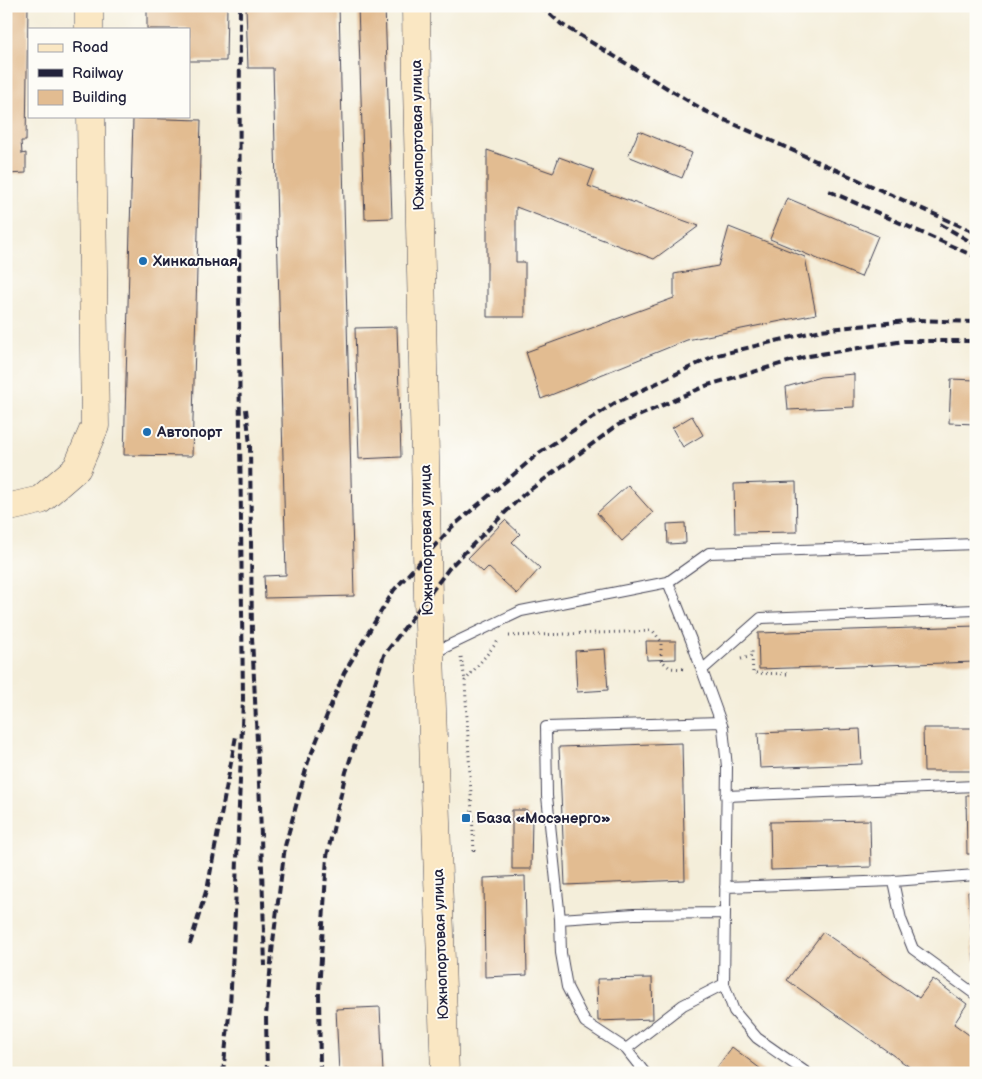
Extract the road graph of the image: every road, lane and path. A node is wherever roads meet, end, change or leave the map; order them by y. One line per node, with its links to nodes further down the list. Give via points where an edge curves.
1 (89, 6): 3 (street)
2 (416, 6): 11 (street, Южнопортовая улица)
3 (89, 28)
4 (91, 118): 5 (street, via 95,426 77,468 40,500)
5 (6, 508)
6 (976, 544): 7 (lane, via 709,553)
7 (668, 582): 9 (lane, via 521,611); 13 (lane)
8 (976, 610): 13 (lane, via 761,618)
9 (458, 641): 11 (lane); 15 (path)
10 (752, 647): 12 (path)
11 (430, 654): 28 (street, Южнопортовая улица)
12 (752, 656): 13 (path); 14 (path, via 753,673)
13 (702, 670): 15 (path, via 670,668 662,660 661,641 653,631 502,636); 16 (lane)
14 (789, 674)
15 (465, 681): 19 (path)
16 (721, 722): 18 (lane, via 727,767); 24 (lane, via 546,727 547,796)
17 (976, 786): 18 (lane)
18 (726, 796): 22 (lane)
19 (474, 851)
20 (976, 875): 21 (lane)
21 (893, 881): 22 (lane); 26 (lane, via 901,919 912,948)
22 (725, 887): 23 (lane)
23 (724, 913): 24 (lane); 25 (lane)
24 (560, 919): 27 (lane, via 567,987 585,1022)
25 (724, 984): 27 (lane, via 683,1005); 30 (lane, via 734,1011 757,1038)
26 (976, 995)
27 (626, 1048): 29 (lane)
28 (445, 1073)
29 (645, 1073)
30 (807, 1073)

